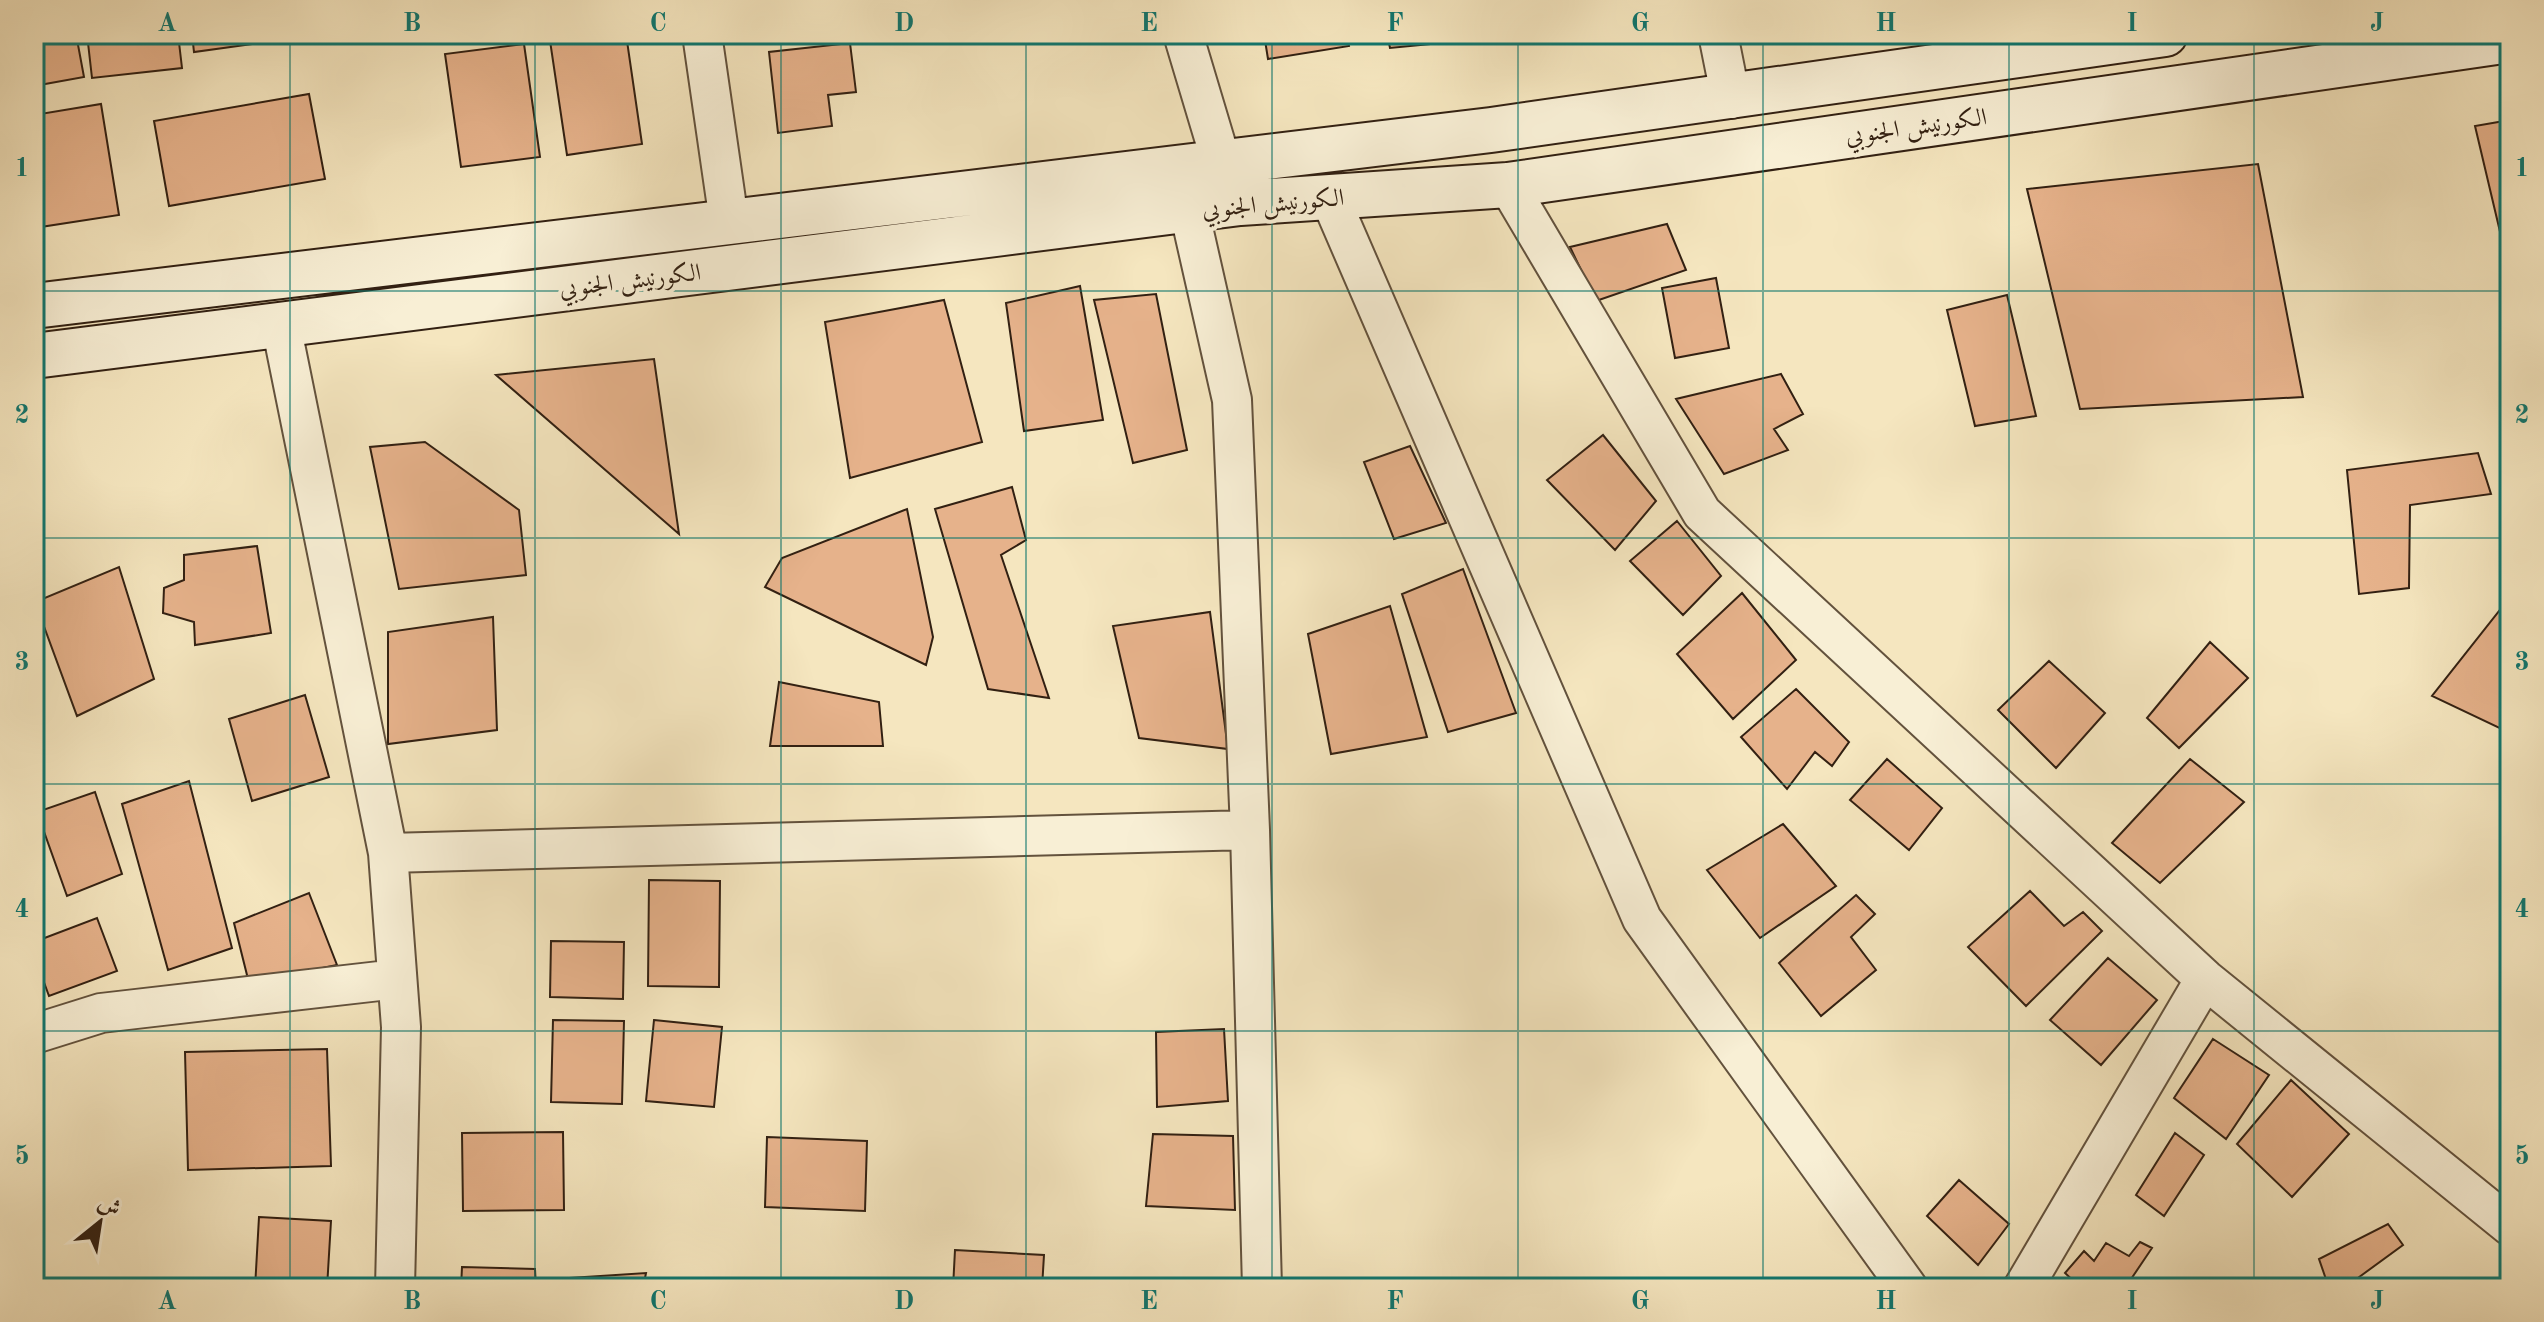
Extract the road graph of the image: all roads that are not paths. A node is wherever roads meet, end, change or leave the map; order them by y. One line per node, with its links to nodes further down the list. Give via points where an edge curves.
1 (702, 34): 12 (street)
2 (1183, 34): 7 (street)
3 (1718, 34): 6 (street)
4 (2165, 34): 6 (main road, الكورنيش الجنوبي)
5 (2510, 40): 8 (main road, الكورنيش الجنوبي)
6 (1731, 99): 7 (main road, الكورنيش الجنوبي)
7 (1221, 161): 10 (street); 12 (main road, الكورنيش الجنوبي)
8 (1508, 185): 9 (main road, الكورنيش الجنوبي); 19 (street, via 1702,513)
9 (1330, 198): 10 (main road, الكورنيش الجنوبي); 24 (street, via 1642,919)
10 (1240, 203): 11 (main road, الكورنيش الجنوبي)
11 (1189, 210): 14 (main road, الكورنيش الجنوبي); 16 (street, via 1232,400)
12 (729, 221): 13 (main road, الكورنيش الجنوبي)
13 (34, 306)
14 (281, 325): 15 (main road, الكورنيش الجنوبي); 17 (street)
15 (34, 356)
16 (1250, 830): 17 (street); 23 (street)
17 (388, 853): 18 (street)
18 (397, 979): 20 (street, via 101,1013); 22 (street, via 401,1027)
19 (2205, 979): 21 (street); 25 (street)
20 (34, 1034)
21 (2510, 1226)
22 (395, 1288)
23 (1262, 1288)
24 (1908, 1288)
25 (2023, 1288)

